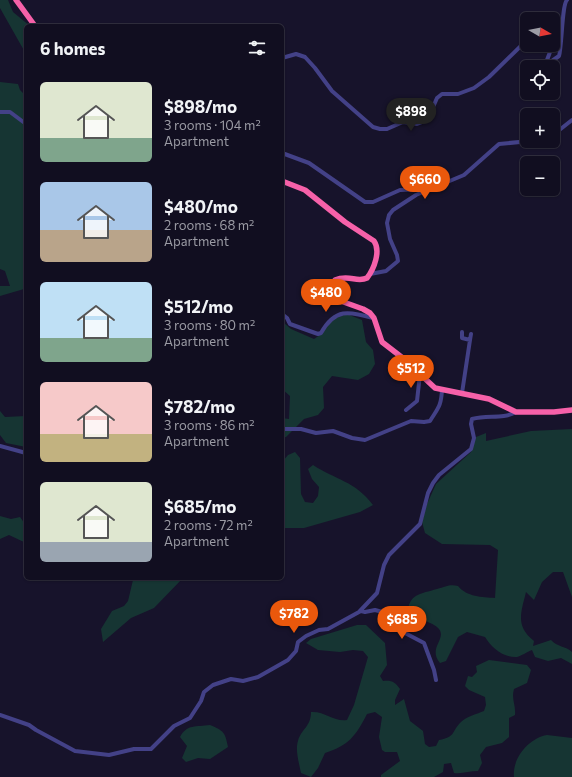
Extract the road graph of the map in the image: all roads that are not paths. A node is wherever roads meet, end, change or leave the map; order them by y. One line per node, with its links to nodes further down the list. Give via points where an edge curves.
1 (16, 0): 3 (highway)
2 (567, 0): 5 (street, via 563,6)
3 (34, 24)
4 (520, 47): 8 (street, via 474,88 458,94 442,94 437,98 425,121 417,124 403,122 387,129 373,127 343,102 303,55)
5 (560, 50)
6 (550, 52): 7 (street, via 547,60 549,63 559,56)
7 (560, 52)
8 (284, 57)
9 (0, 112): 11 (street, via 10,112)
10 (572, 120): 12 (street)
11 (24, 122)
12 (560, 129)
13 (520, 142): 16 (street, via 499,144 464,175)
14 (284, 154): 16 (street, via 310,163 365,202 373,202 400,190)
15 (284, 182): 17 (highway, via 305,190 374,241 377,250)
16 (433, 189): 17 (street, via 402,204 389,215 388,231 398,261 386,271)
17 (370, 274): 19 (highway, via 363,280 344,276 335,280 331,293 338,300 363,309)
18 (284, 316): 19 (street, via 290,324 318,334 332,318 341,313 351,312)
19 (374, 318): 23 (highway, via 382,342)
20 (462, 332): 22 (street, via 462,338)
21 (471, 334): 22 (street)
22 (470, 340): 25 (street)
23 (420, 373): 24 (highway, via 435,388); 26 (street, via 417,401)
24 (442, 390): 25 (highway); 29 (street, via 441,406 430,421 411,421 370,439 352,438 333,431 316,433 301,429)
25 (462, 394): 28 (highway, via 489,399)
26 (406, 410)
27 (572, 410): 28 (highway)
28 (516, 412): 32 (street, via 507,417 488,416 472,419 474,438 470,449 439,475 428,493 420,524 390,555 384,565 377,592)
29 (284, 429)
30 (0, 446): 31 (street)
31 (24, 452)
32 (361, 611): 33 (street, via 375,610 386,613 406,633 424,643); 34 (street, via 328,629 306,636 298,642 296,651 288,660 258,677 243,681 226,680 206,689 190,718 170,730 151,749 134,749 108,756 75,752 29,724)
33 (436, 680)
34 (0, 715)

